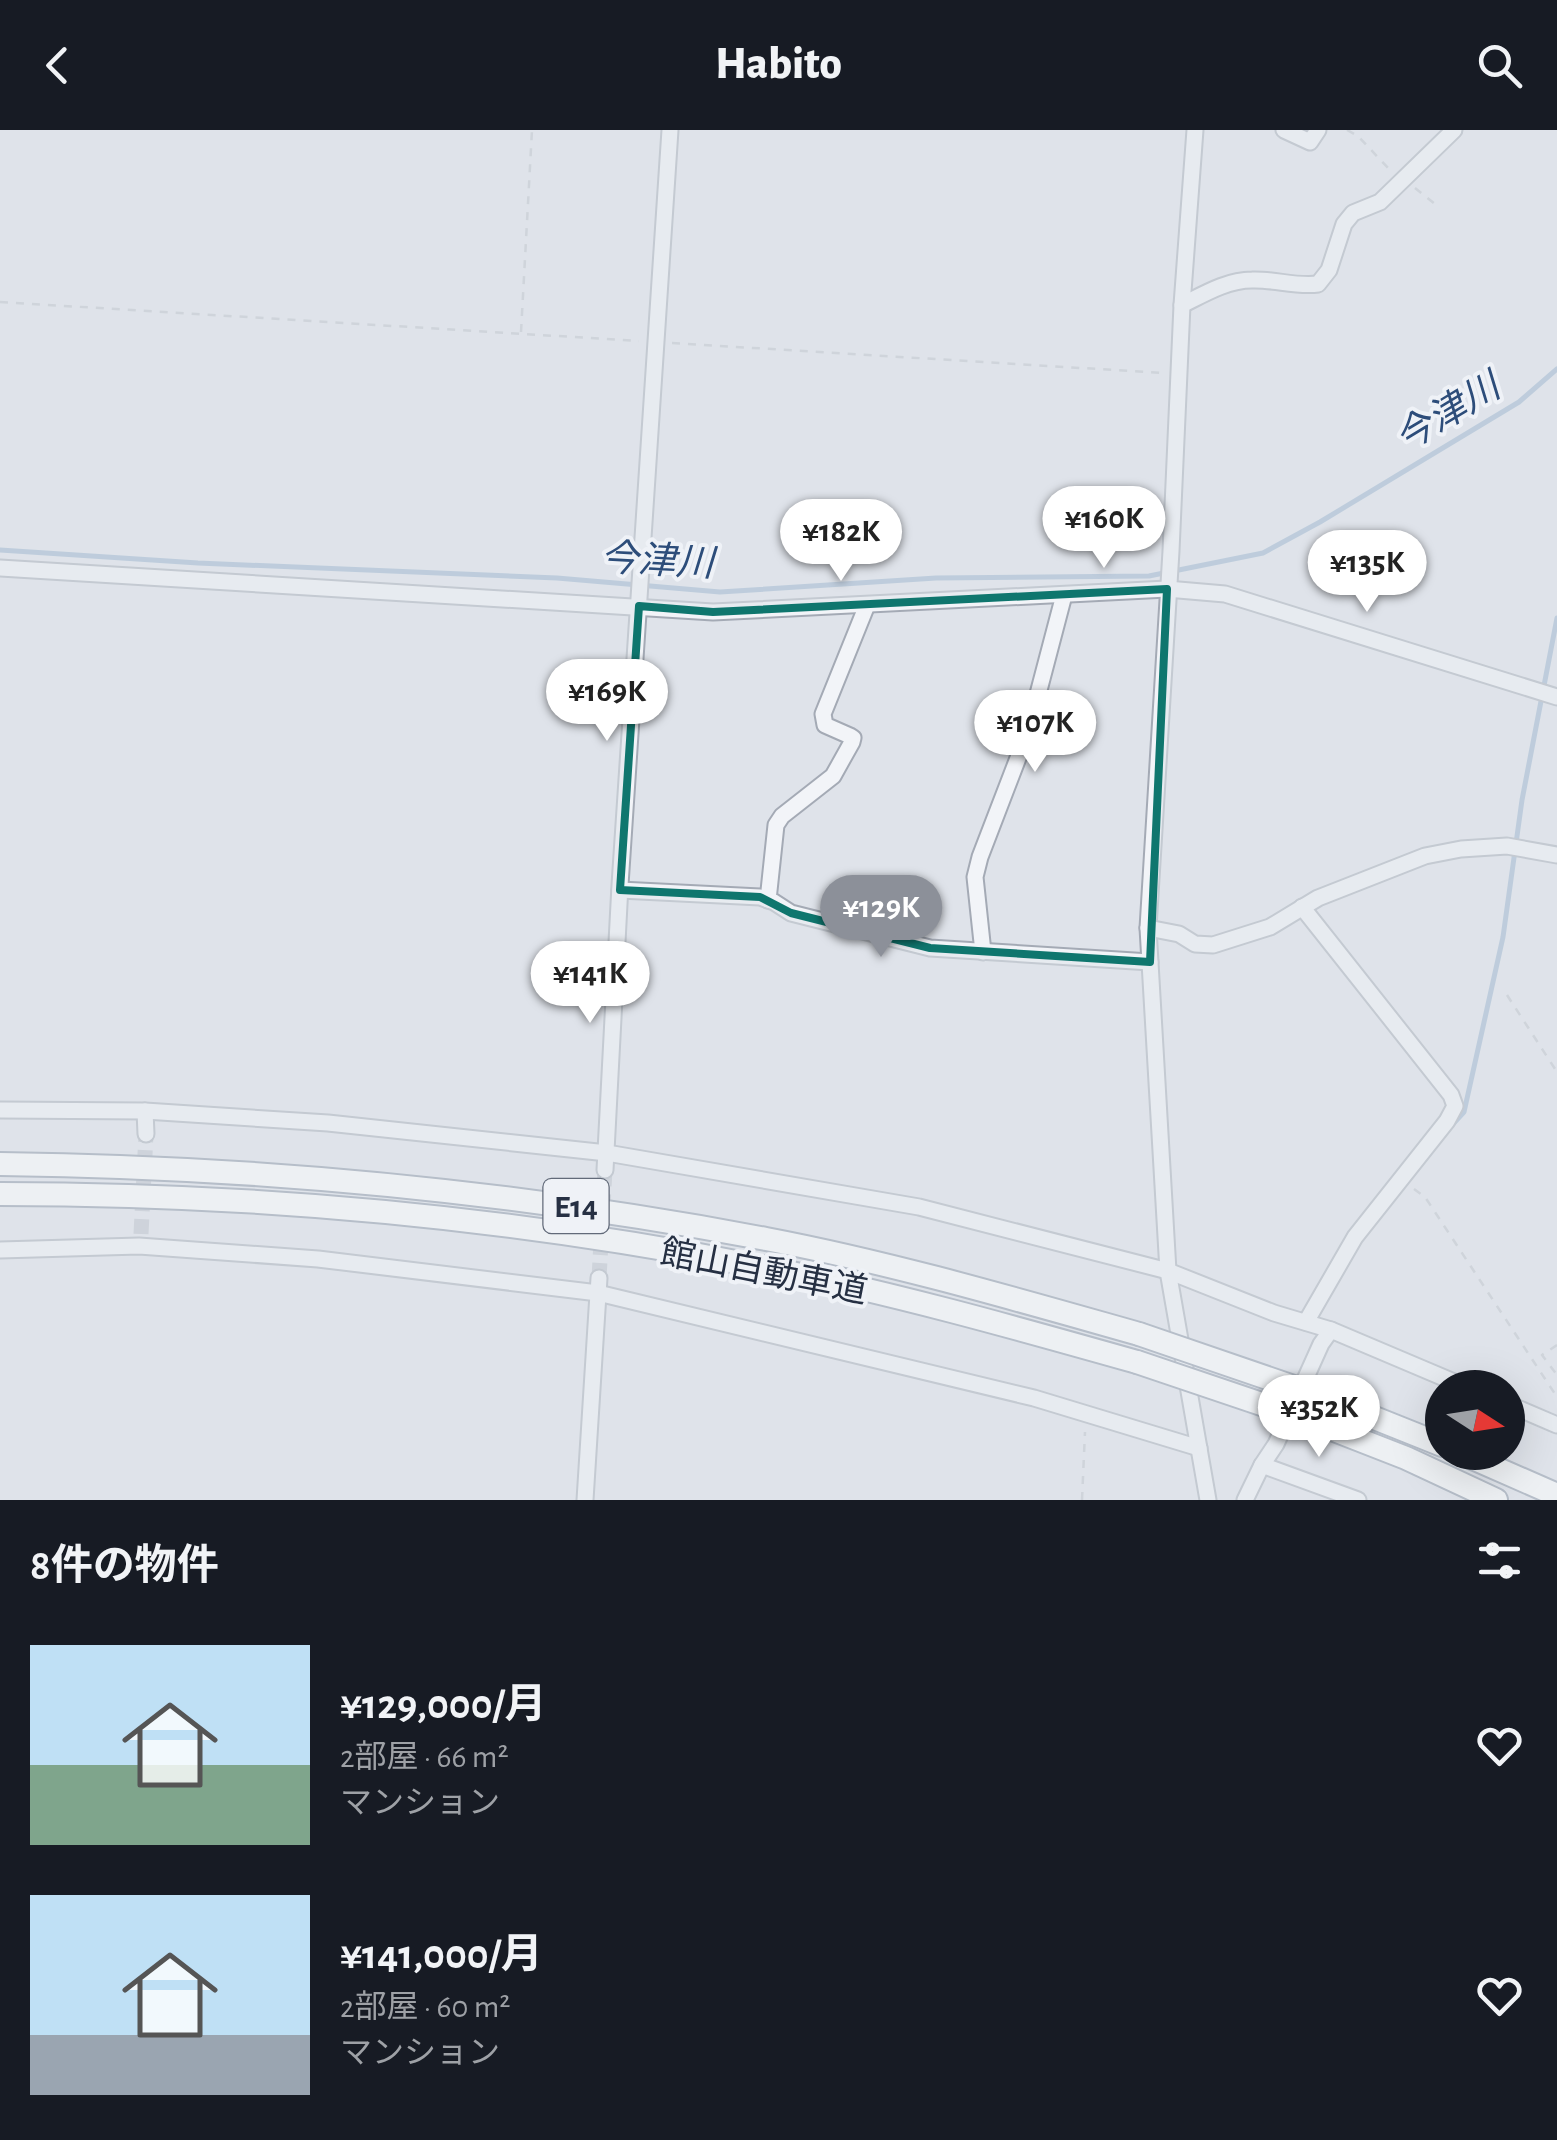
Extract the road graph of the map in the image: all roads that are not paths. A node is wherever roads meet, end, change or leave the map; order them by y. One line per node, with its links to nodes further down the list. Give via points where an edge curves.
1 (670, 130): 11 (street)
2 (1194, 130): 6 (street)
3 (1284, 130): 4 (street, via 1310,142)
4 (1318, 130)
5 (1454, 130): 6 (street, via 1380,202 1353,213 1318,284 1230,282)
6 (1182, 305): 8 (street)
7 (0, 568): 11 (street)
8 (1167, 589): 9 (street); 12 (street, via 1225,594); 17 (street)
9 (1064, 596): 10 (street); 18 (street, via 1028,732 977,867)
10 (867, 605): 11 (street, via 713,612); 15 (street, via 823,714 825,725 852,742 833,776 776,825)
11 (639, 606): 14 (street)
12 (1557, 697)
13 (1557, 855): 16 (street, via 1507,846 1462,848)
14 (620, 890): 15 (street); 23 (street)
15 (768, 900): 18 (street, via 842,928)
16 (1302, 907): 17 (street, via 1214,945); 29 (street, via 1455,1106 1355,1237)
17 (1148, 928): 19 (street)
18 (983, 952): 19 (street)
19 (1150, 962): 27 (street)
20 (0, 1110): 21 (street)
21 (145, 1112): 22 (street); 23 (street, via 328,1123)
22 (146, 1134)
23 (606, 1162): 27 (street, via 919,1207)
24 (0, 1164): 34 (highway, 館山自動車道 / E14, bridge, via 405,1185 769,1240 1139,1334)
25 (0, 1194): 44 (highway, 館山自動車道 / E14, bridge, via 224,1199 403,1213 781,1271 1138,1362 1306,1419)
26 (0, 1250): 28 (street, via 140,1240)
27 (1168, 1271): 29 (street); 35 (street)
28 (598, 1285): 35 (street, via 1034,1398); 40 (street)
29 (1306, 1322): 30 (street)
30 (1331, 1330): 31 (street); 36 (street)
31 (1425, 1370)
32 (1525, 1411): 33 (street)
33 (1557, 1425)
34 (1425, 1438)
35 (1199, 1448): 41 (street)
36 (1262, 1465): 38 (street); 42 (street)
37 (1499, 1470): 39 (highway)
38 (1329, 1494): 43 (street)
39 (1557, 1496)
40 (584, 1500)
41 (1208, 1500)
42 (1246, 1500)
43 (1358, 1500)
44 (1496, 1500)

